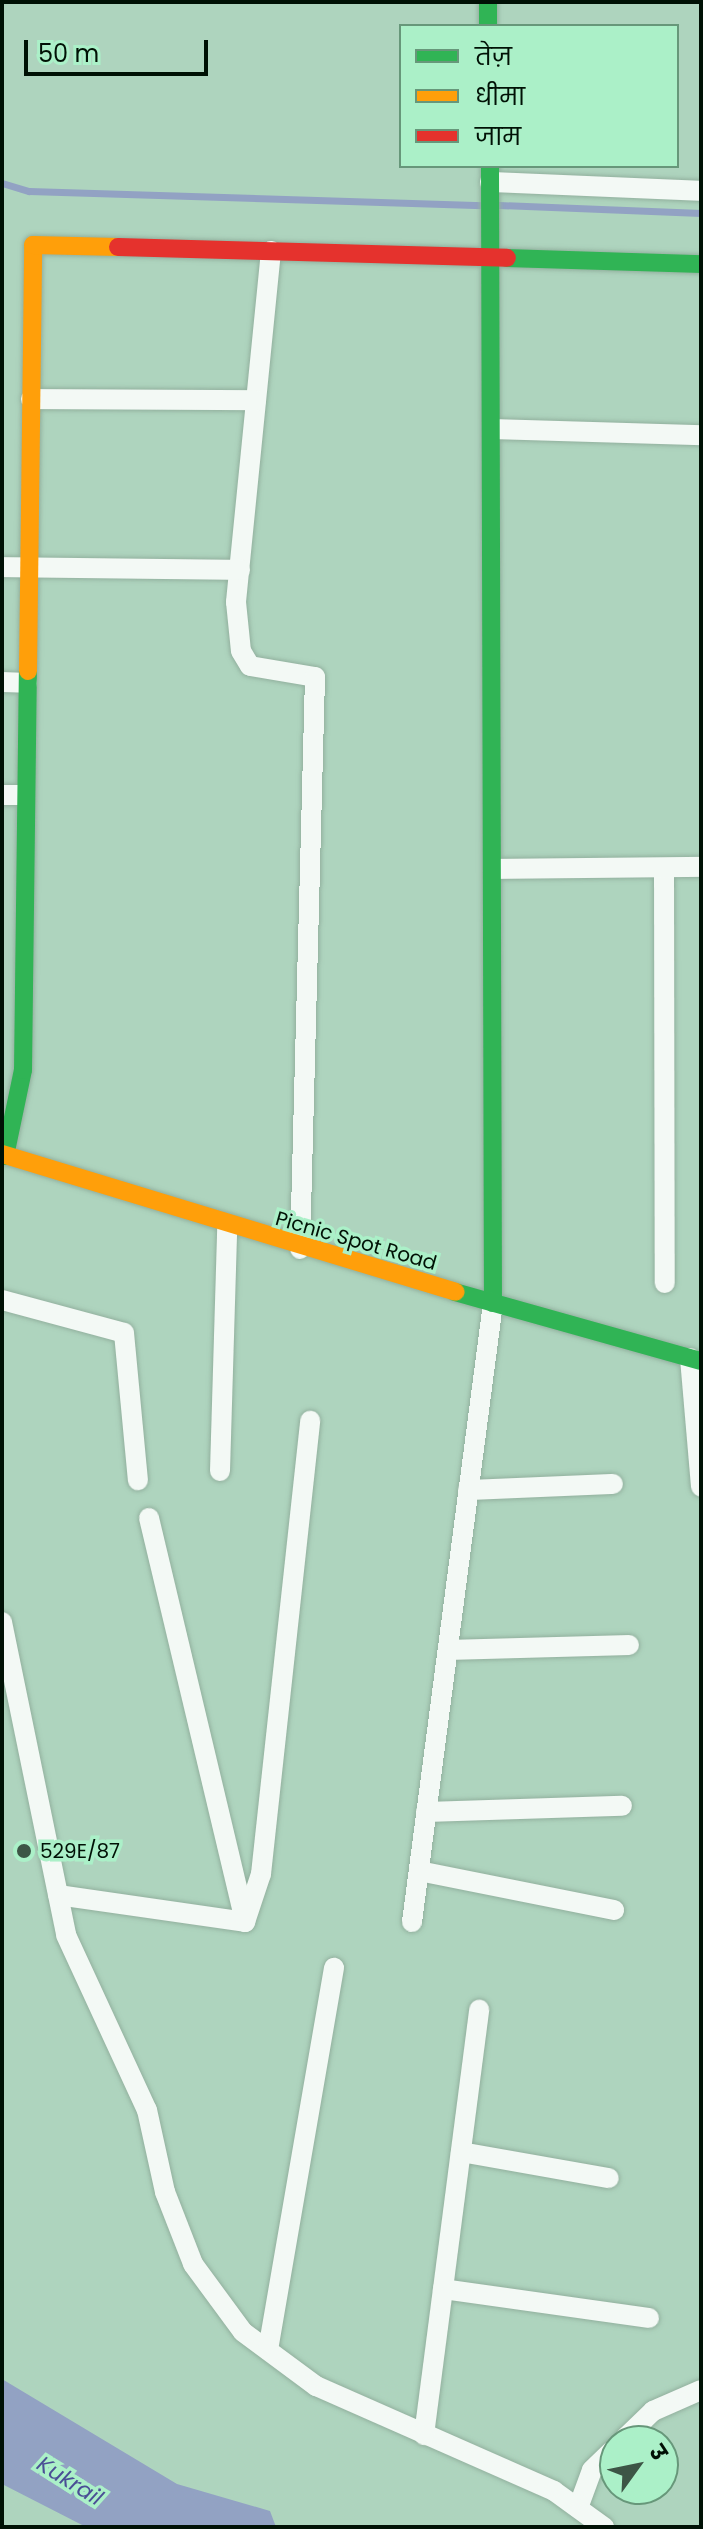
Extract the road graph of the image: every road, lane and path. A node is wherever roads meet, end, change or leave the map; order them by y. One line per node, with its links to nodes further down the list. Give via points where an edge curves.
1 (488, 2): 2 (street)
2 (488, 24)
3 (490, 181): 4 (street); 6 (street)
4 (701, 191)
5 (271, 251): 6 (street); 8 (street, via 33,245); 9 (street)
6 (491, 257): 7 (street); 10 (street)
7 (701, 264)
8 (31, 399): 9 (street); 13 (street)
9 (256, 400): 14 (street)
10 (493, 429): 11 (street); 21 (street)
11 (701, 435)
12 (2, 567): 13 (street)
13 (29, 567): 14 (street); 16 (street)
14 (240, 570): 26 (street, via 241,651 250,666 315,677)
15 (2, 682): 16 (street)
16 (27, 683): 18 (street)
17 (2, 795): 18 (street)
18 (25, 795): 23 (street)
19 (701, 867): 20 (street)
20 (664, 868): 21 (street); 27 (street)
21 (496, 869): 29 (street)
22 (2, 926): 23 (street)
23 (24, 928): 24 (street, via 23,1070)
24 (3, 1155): 25 (street, Picnic Spot Road)
25 (227, 1228): 26 (street, Picnic Spot Road); 32 (street)
26 (300, 1249): 29 (street, Picnic Spot Road)
27 (665, 1283)
28 (2, 1300): 33 (street, via 124,1333)
29 (493, 1303): 30 (street, Picnic Spot Road); 36 (street)
30 (696, 1360): 35 (street)
31 (310, 1421): 47 (street, via 263,1859)
32 (220, 1471)
33 (138, 1480)
34 (613, 1484): 36 (street)
35 (701, 1487)
36 (468, 1490): 40 (street)
37 (149, 1518): 47 (street)
38 (2, 1622): 41 (street)
39 (629, 1645): 40 (street)
40 (448, 1650): 43 (street)
41 (10, 1699): 45 (street)
42 (622, 1806): 43 (street)
43 (426, 1812): 44 (street)
44 (419, 1871): 46 (street); 48 (street)
45 (58, 1895): 47 (street); 55 (street, via 89,1994 147,2110 165,2192 193,2264 243,2332)
46 (614, 1910)
47 (245, 1922)
48 (412, 1922)
49 (334, 1968): 55 (street)
50 (479, 2010): 51 (street)
51 (461, 2152): 52 (street); 53 (street)
52 (609, 2178)
53 (443, 2289): 54 (street); 58 (street)
54 (649, 2318)
55 (268, 2350): 58 (street, via 316,2386)
56 (701, 2390): 57 (street, via 653,2411)
57 (639, 2425)
58 (424, 2435): 60 (street)
59 (599, 2463): 60 (street, via 592,2470)
60 (580, 2516): 61 (street)
61 (604, 2527)

